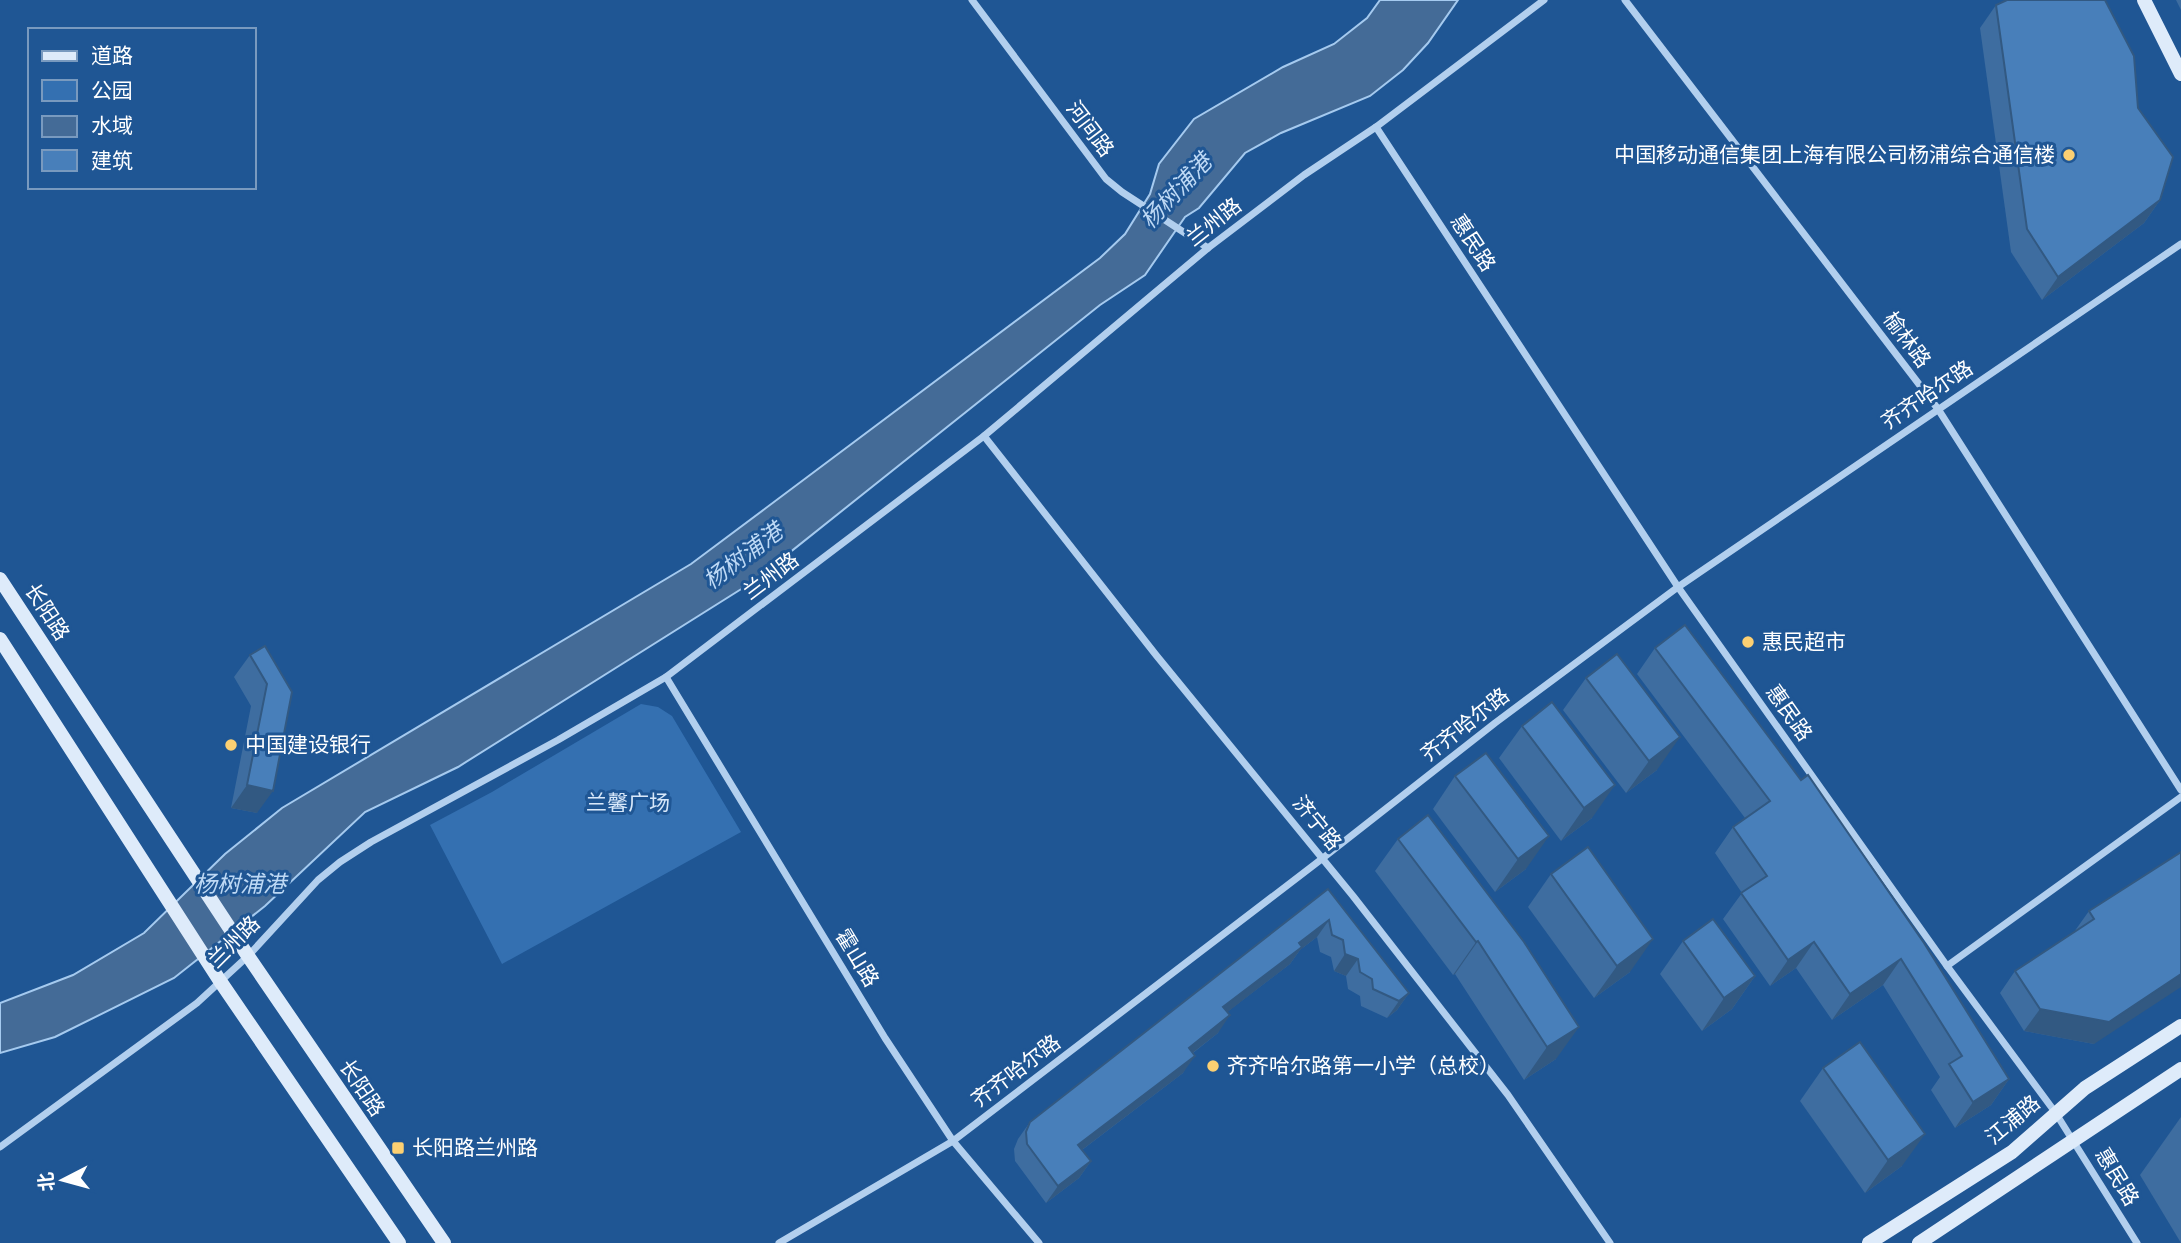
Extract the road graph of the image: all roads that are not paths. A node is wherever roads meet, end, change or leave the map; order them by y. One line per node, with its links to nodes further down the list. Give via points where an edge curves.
1 (972, 0): 8 (street, 河间路, via 1106,179)
2 (1544, 0): 6 (street, 兰州路)
3 (1625, 0): 9 (street, 榆林路)
4 (2144, 0): 5 (main road)
5 (2181, 74)
6 (1376, 127): 8 (street, 兰州路); 12 (street, 惠民路)
7 (2181, 244): 9 (street, 齐齐哈尔路)
8 (1208, 248): 10 (street, 兰州路)
9 (1938, 409): 12 (street, 齐齐哈尔路); 15 (street, 榆林路)
10 (984, 436): 14 (street, 兰州路); 17 (street, 济宁路, via 1156,656)
11 (0, 579): 18 (main road, 长阳路)
12 (1678, 587): 17 (street, 齐齐哈尔路); 19 (street, 惠民路)
13 (0, 639): 20 (main road)
14 (666, 677): 18 (street, 兰州路, via 340,862 317,880); 25 (street, 霍山路, via 885,1038)
15 (2181, 790)
16 (2181, 797): 19 (street)
17 (1323, 858): 25 (street, 齐齐哈尔路); 31 (street, 济宁路, via 1508,1095)
18 (247, 956): 20 (street, 兰州路); 28 (main road, 长阳路)
19 (1947, 966): 23 (street, 惠民路)
20 (220, 981): 26 (street, 兰州路, via 197,1003); 27 (main road)
21 (2181, 1026): 23 (main road, 江浦路)
22 (2181, 1069): 24 (main road)
23 (2055, 1112): 24 (street, 惠民路); 32 (main road, 江浦路, via 2012,1152)
24 (2074, 1139): 33 (main road); 34 (street, 惠民路)
25 (953, 1141): 29 (street, 齐齐哈尔路); 30 (street, 霍山路)
26 (0, 1147)
27 (399, 1243)
28 (444, 1243)
29 (779, 1243)
30 (1039, 1243)
31 (1610, 1243)
32 (1869, 1243)
33 (1919, 1243)
34 (2137, 1243)

